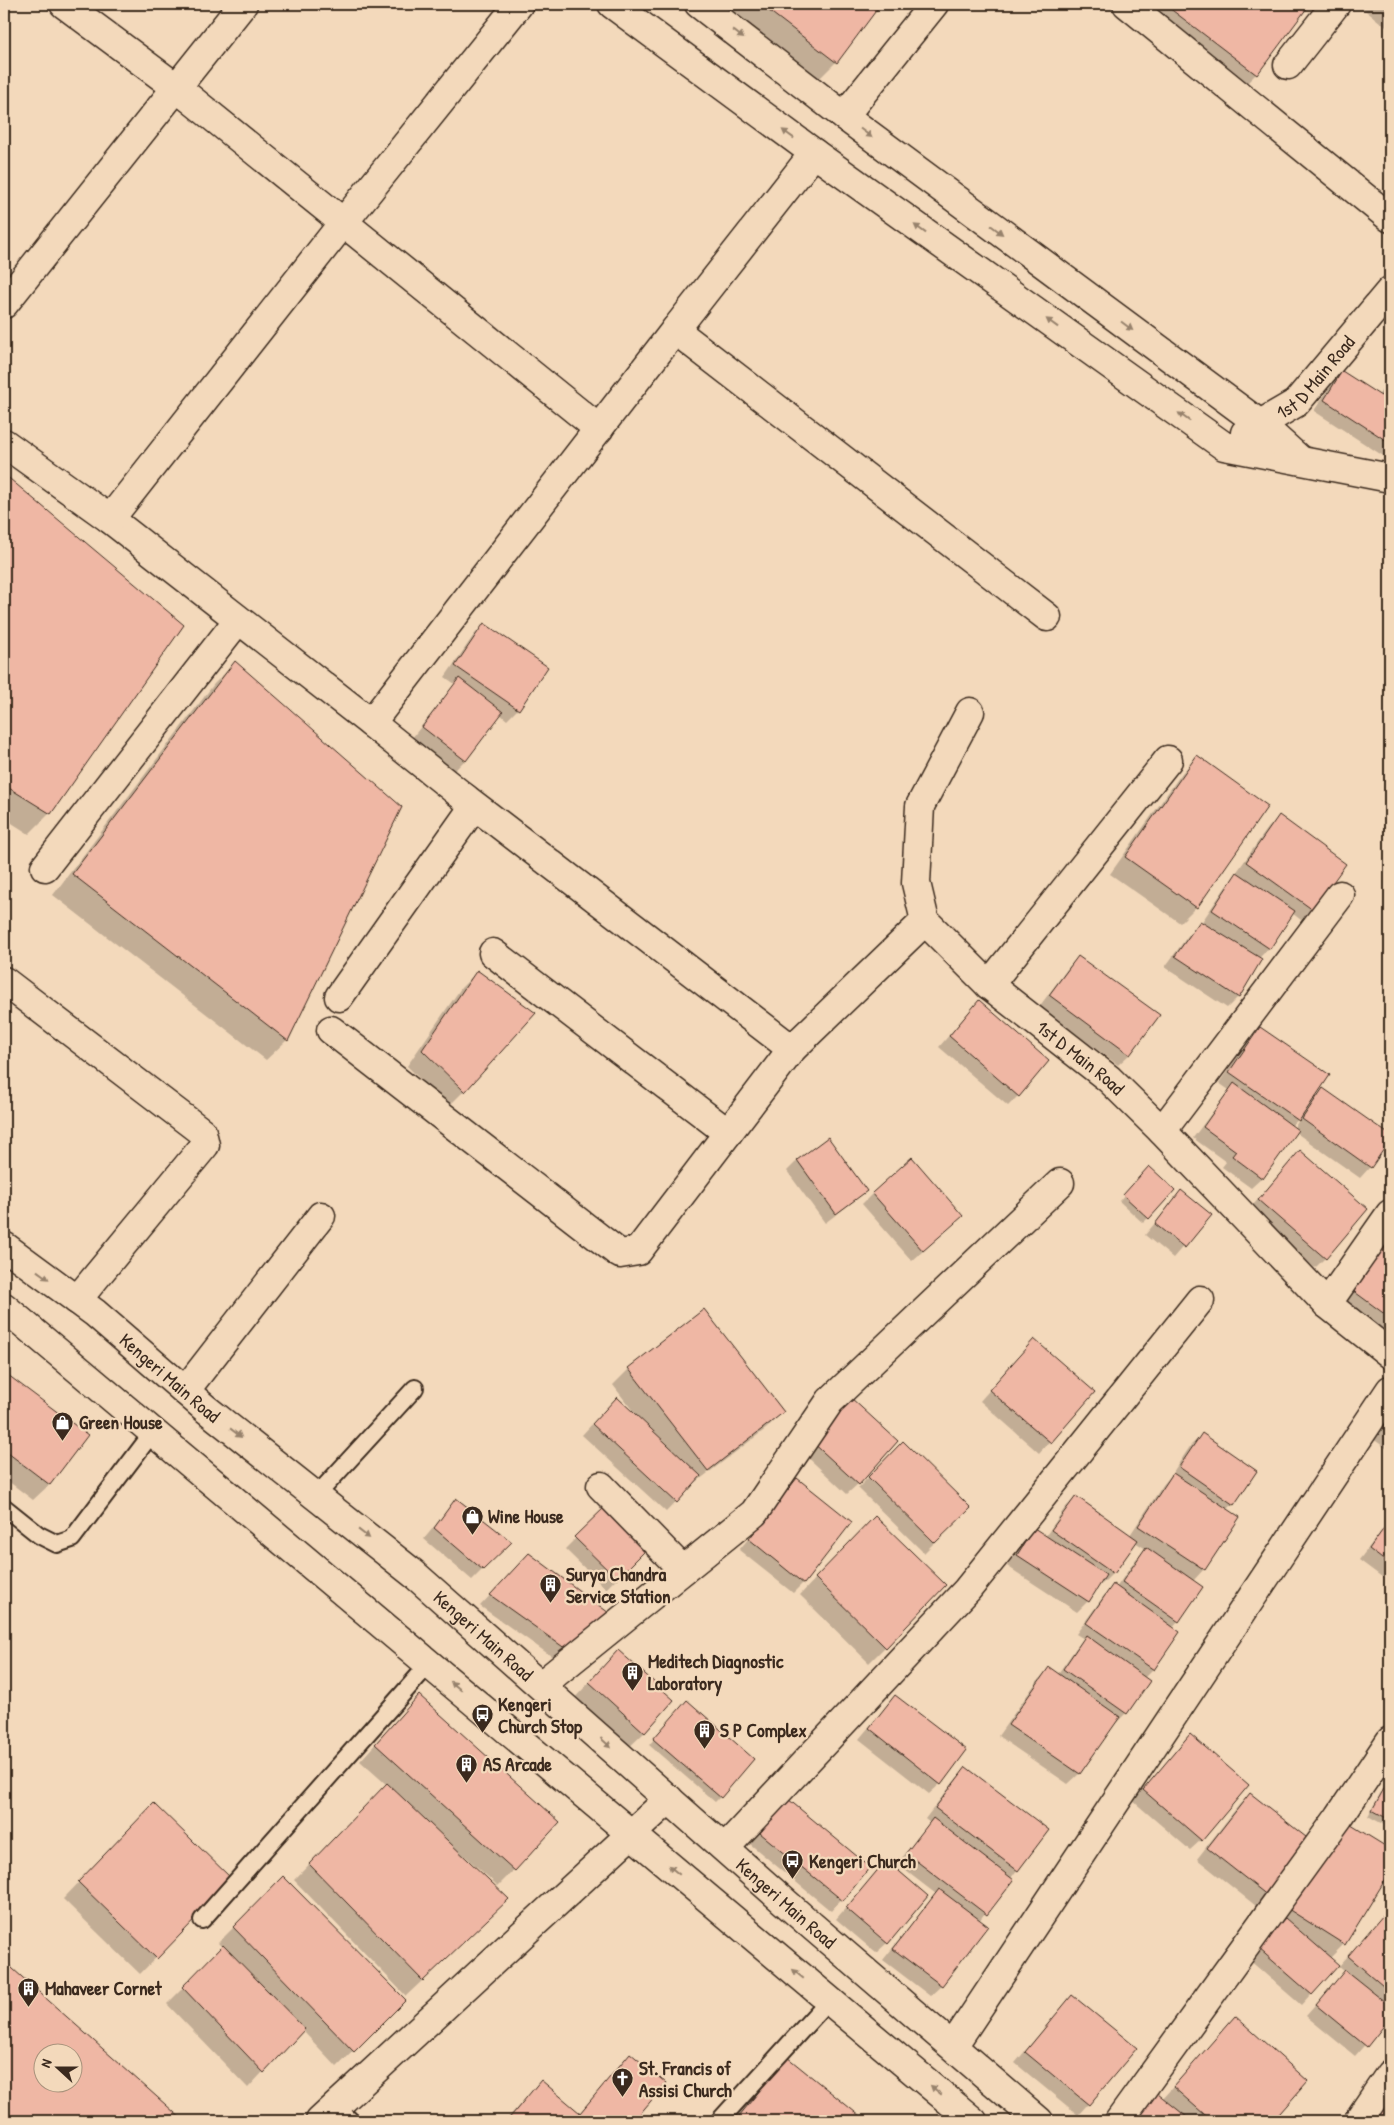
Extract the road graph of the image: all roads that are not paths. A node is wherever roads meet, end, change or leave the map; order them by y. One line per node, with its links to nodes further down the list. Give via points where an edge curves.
1 (64, 4): 10 (street)
2 (243, 4): 10 (street)
3 (519, 4): 14 (street)
4 (612, 4): 12 (street, one-way to 4)
5 (699, 4): 11 (street, one-way to 11)
6 (934, 4): 11 (street)
7 (1127, 4): 13 (street)
8 (1336, 4): 9 (street)
9 (1288, 64)
10 (177, 88): 14 (street); 16 (street)
11 (844, 116): 18 (street, one-way to 18)
12 (814, 153): 17 (street); 21 (street, one-way to 12)
13 (1390, 218)
14 (343, 222): 19 (street); 24 (street)
15 (1390, 290): 18 (street, 1st D Main Road, via 1296,403)
16 (4, 304)
17 (675, 330): 19 (street); 25 (street)
18 (1260, 424): 21 (street, 1st D Main Road); 22 (street)
19 (599, 428): 28 (street)
20 (4, 443): 24 (street)
21 (1224, 446): 22 (street)
22 (1302, 461): 23 (street)
23 (1390, 478)
24 (110, 519): 26 (street)
25 (1047, 617)
26 (238, 620): 28 (street); 31 (street)
27 (970, 712): 33 (street, via 920,806 916,883)
28 (371, 723): 30 (street)
29 (1168, 760): 36 (street)
30 (465, 798): 37 (street, via 470,805 468,817); 39 (street)
31 (45, 867)
32 (1340, 894): 40 (street)
33 (925, 920): 36 (street, 1st D Main Road); 39 (street)
34 (492, 953): 41 (street)
35 (4, 981): 46 (street, via 202,1132 204,1139 205,1145)
36 (989, 985): 40 (street, 1st D Main Road, via 1109,1079)
37 (338, 996)
38 (331, 1030): 41 (street, via 620,1254 638,1251)
39 (792, 1049): 41 (street)
40 (1162, 1131): 48 (street, 1st D Main Road)
41 (728, 1133)
42 (1060, 1183): 58 (street, via 830,1400 754,1513)
43 (1390, 1214): 48 (street)
44 (320, 1216): 53 (street)
45 (4, 1246): 46 (street, Kengeri Main Road, one-way to 46)
46 (77, 1300): 53 (street, Kengeri Main Road)
47 (1200, 1300): 64 (street, via 967,1590)
48 (1327, 1304): 50 (street, 1st D Main Road)
49 (4, 1308): 54 (street)
50 (1390, 1354)
51 (415, 1388): 56 (lane)
52 (1390, 1390): 67 (street)
53 (185, 1391): 56 (street, Kengeri Main Road, one-way to 56)
54 (153, 1432): 57 (lane, via 72,1539 57,1544 39,1535); 59 (street)
55 (601, 1486): 58 (street)
56 (316, 1496): 60 (street, Kengeri Main Road, one-way to 60, via 414,1574)
57 (4, 1508)
58 (683, 1570): 60 (street)
59 (429, 1664): 63 (street, one-way to 59); 65 (lane)
60 (541, 1685): 62 (street, Kengeri Main Road, one-way to 62)
61 (1390, 1741): 73 (street)
62 (669, 1798): 63 (street); 64 (street, Kengeri Main Road)
63 (631, 1834): 66 (street, one-way to 63); 69 (street)
64 (725, 1848): 67 (street, Kengeri Main Road)
65 (202, 1920)
66 (829, 2000): 70 (lane); 71 (street, one-way to 66)
67 (953, 2046): 72 (street, Kengeri Main Road)
68 (1390, 2074): 74 (street)
69 (336, 2116)
70 (719, 2121)
71 (974, 2121)
72 (1039, 2121)
73 (1119, 2121)
74 (1358, 2121)

